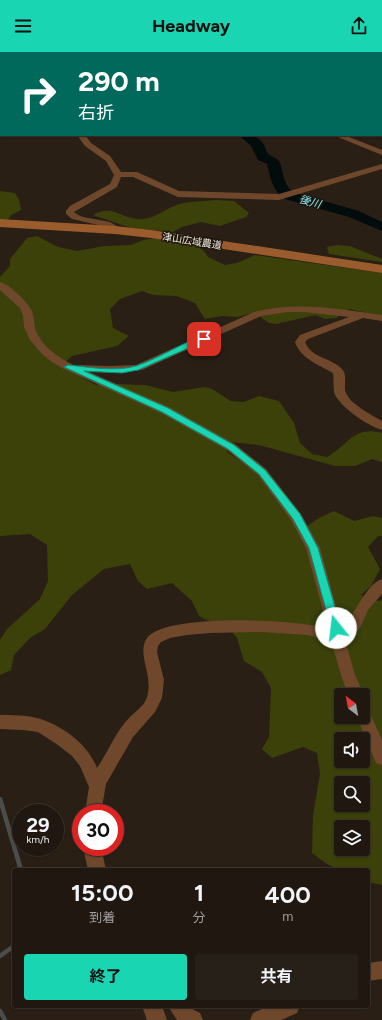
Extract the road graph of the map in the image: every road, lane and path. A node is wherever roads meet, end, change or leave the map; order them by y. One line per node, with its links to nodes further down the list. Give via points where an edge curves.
1 (82, 136): 5 (street, via 87,144 106,156)
2 (340, 136): 3 (street)
3 (382, 153)
4 (382, 166): 5 (street, via 288,195 178,194 134,174)
5 (118, 175): 7 (street, via 114,185 109,189 80,203 70,211 70,214 79,220 104,223)
6 (0, 223): 7 (street, 津山広域農道)
7 (115, 230): 8 (street, 津山広域農道)
8 (382, 269)
9 (0, 285): 12 (street, via 27,311 28,325 38,343)
10 (361, 315): 11 (street); 12 (street, via 284,308 258,314 138,368 102,371); 13 (street, via 304,337 300,345 306,352 338,371 339,388 345,401)
11 (382, 318)
12 (68, 367): 15 (street, via 165,410 231,447 262,472 296,517 313,548)
13 (382, 426)
14 (382, 584): 15 (street, via 363,607 355,624)
15 (339, 641): 16 (street); 20 (street, via 320,632 250,626 187,630 156,637 149,648 157,680 152,705 121,741)
16 (354, 688)
17 (0, 722): 20 (street, via 39,725 63,739 76,748 86,761)
18 (367, 724): 19 (street)
19 (382, 758)
20 (97, 786): 21 (street)
21 (94, 804)
22 (94, 856): 23 (street)
23 (97, 868)
24 (382, 970): 25 (street)
25 (370, 972)
26 (153, 1008): 29 (street)
27 (180, 1008): 30 (street)
28 (286, 1008): 31 (street)
29 (158, 1020)
30 (193, 1020)
31 (260, 1020)

